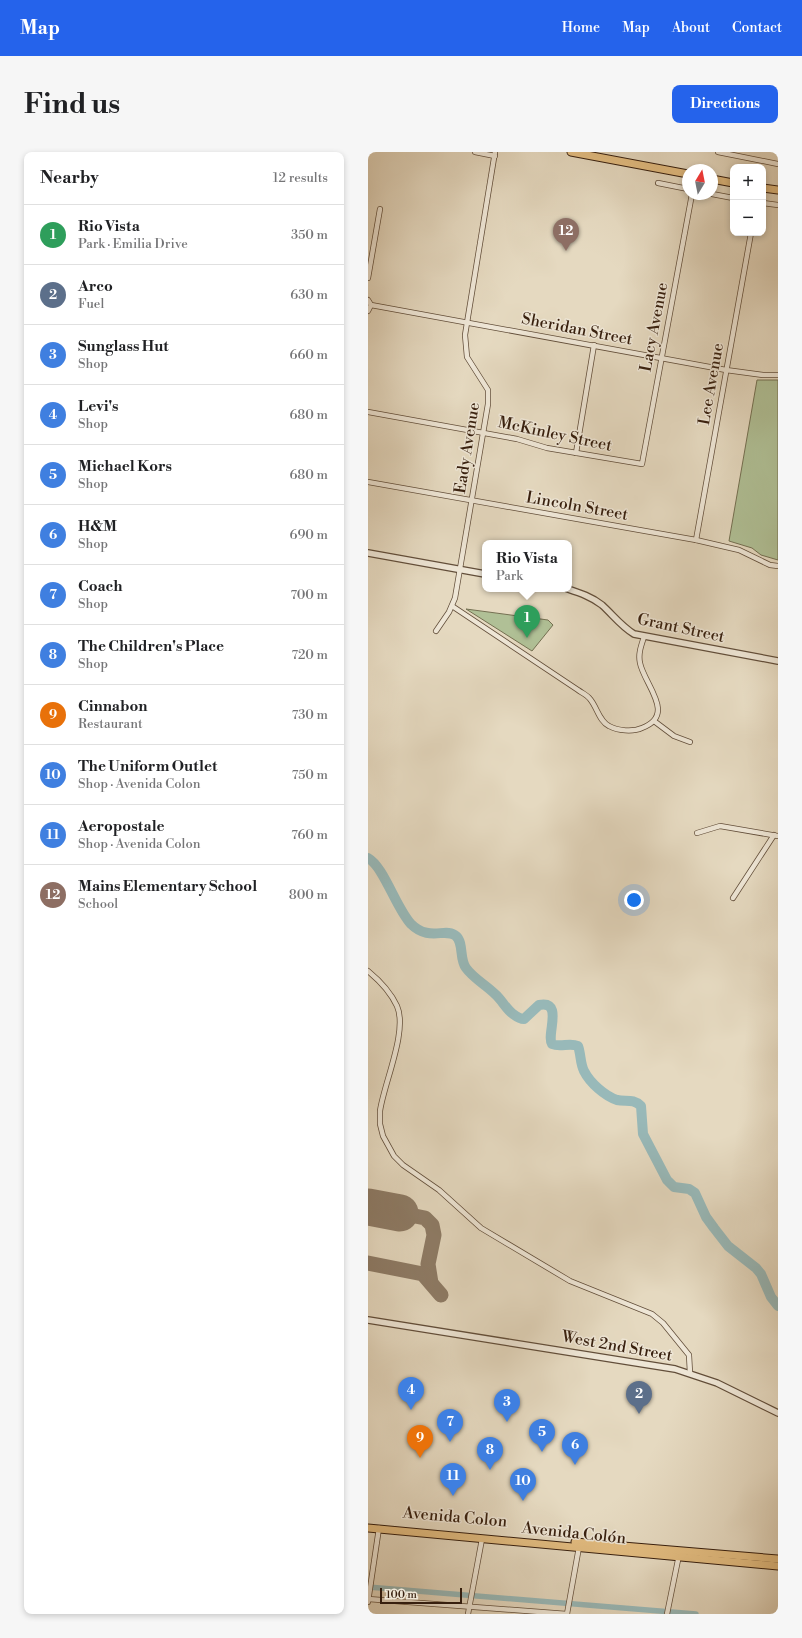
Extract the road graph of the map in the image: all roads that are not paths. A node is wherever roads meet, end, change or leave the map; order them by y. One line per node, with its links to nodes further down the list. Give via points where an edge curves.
1 (475, 152): 4 (street)
2 (571, 152): 6 (main road)
3 (718, 152): 5 (street)
4 (495, 154): 24 (street, Eady Avenue)
5 (778, 164)
6 (682, 173)
7 (718, 180): 8 (main road)
8 (730, 182)
9 (658, 183): 10 (street)
10 (682, 188)
11 (766, 188): 12 (main road)
12 (778, 190)
13 (718, 195): 14 (street)
14 (730, 197)
15 (691, 200): 26 (street, Lacy Avenue)
16 (766, 204): 17 (street)
17 (778, 206)
18 (380, 209): 20 (street)
19 (750, 236): 27 (street, Lee Avenue)
20 (368, 278)
21 (368, 300): 22 (street)
22 (371, 305): 23 (street); 24 (street, Sheridan Street)
23 (368, 311)
24 (467, 322): 25 (street, Sheridan Street); 30 (street, Eady Avenue, via 465,335 468,357 488,390)
25 (594, 345): 26 (street, Sheridan Street); 31 (street)
26 (662, 358): 27 (street, Sheridan Street); 32 (street, Lacy Avenue)
27 (726, 370): 28 (street, Sheridan Street); 35 (street, Lee Avenue)
28 (778, 375)
29 (368, 412): 30 (street, McKinley Street)
30 (484, 433): 31 (street, McKinley Street); 34 (street, Eady Avenue)
31 (576, 453): 32 (street, McKinley Street)
32 (642, 464)
33 (368, 482): 34 (street, Lincoln Street)
34 (472, 500): 35 (street, Lincoln Street); 38 (street, Eady Avenue)
35 (696, 540): 37 (street, Lincoln Street, via 739,550 770,565)
36 (368, 553): 38 (street)
37 (778, 566)
38 (460, 570): 39 (street); 41 (street, Eady Avenue)
39 (482, 574)
40 (572, 590): 43 (street, Grant Street, via 586,595 601,605 625,629)
41 (452, 606): 42 (street, Eady Avenue); 45 (street, via 590,699 602,720 609,726 641,729)
42 (436, 631)
43 (644, 637): 44 (street, Grant Street); 45 (street, via 639,663 658,706)
44 (778, 661)
45 (654, 721): 46 (street, via 674,736)
46 (690, 742)
47 (697, 833): 48 (street, via 720,826)
48 (776, 835): 49 (street)
49 (733, 898)
50 (368, 970): 52 (street, via 391,996 400,1017 400,1031 380,1111 383,1136 394,1156 439,1190 481,1228 570,1281 659,1319 689,1354)
51 (368, 1320): 52 (street, West 2nd Street)
52 (690, 1373): 53 (street, West 2nd Street, via 730,1388)
53 (778, 1413)
54 (368, 1524): 59 (main road, Avenida Colon)
55 (368, 1528): 56 (main road, Avenida Colón)
56 (379, 1528): 57 (main road, Avenida Colón); 62 (street)
57 (482, 1538): 58 (main road, Avenida Colón); 63 (street)
58 (579, 1547): 59 (main road, Avenida Colón); 65 (street)
59 (679, 1555): 60 (main road, Avenida Colon); 61 (main road, Avenida Colón); 66 (street)
60 (778, 1559)
61 (778, 1566)
62 (368, 1601): 63 (street)
63 (470, 1606): 64 (street); 65 (street)
64 (468, 1614)
65 (567, 1614)
66 (667, 1614)

